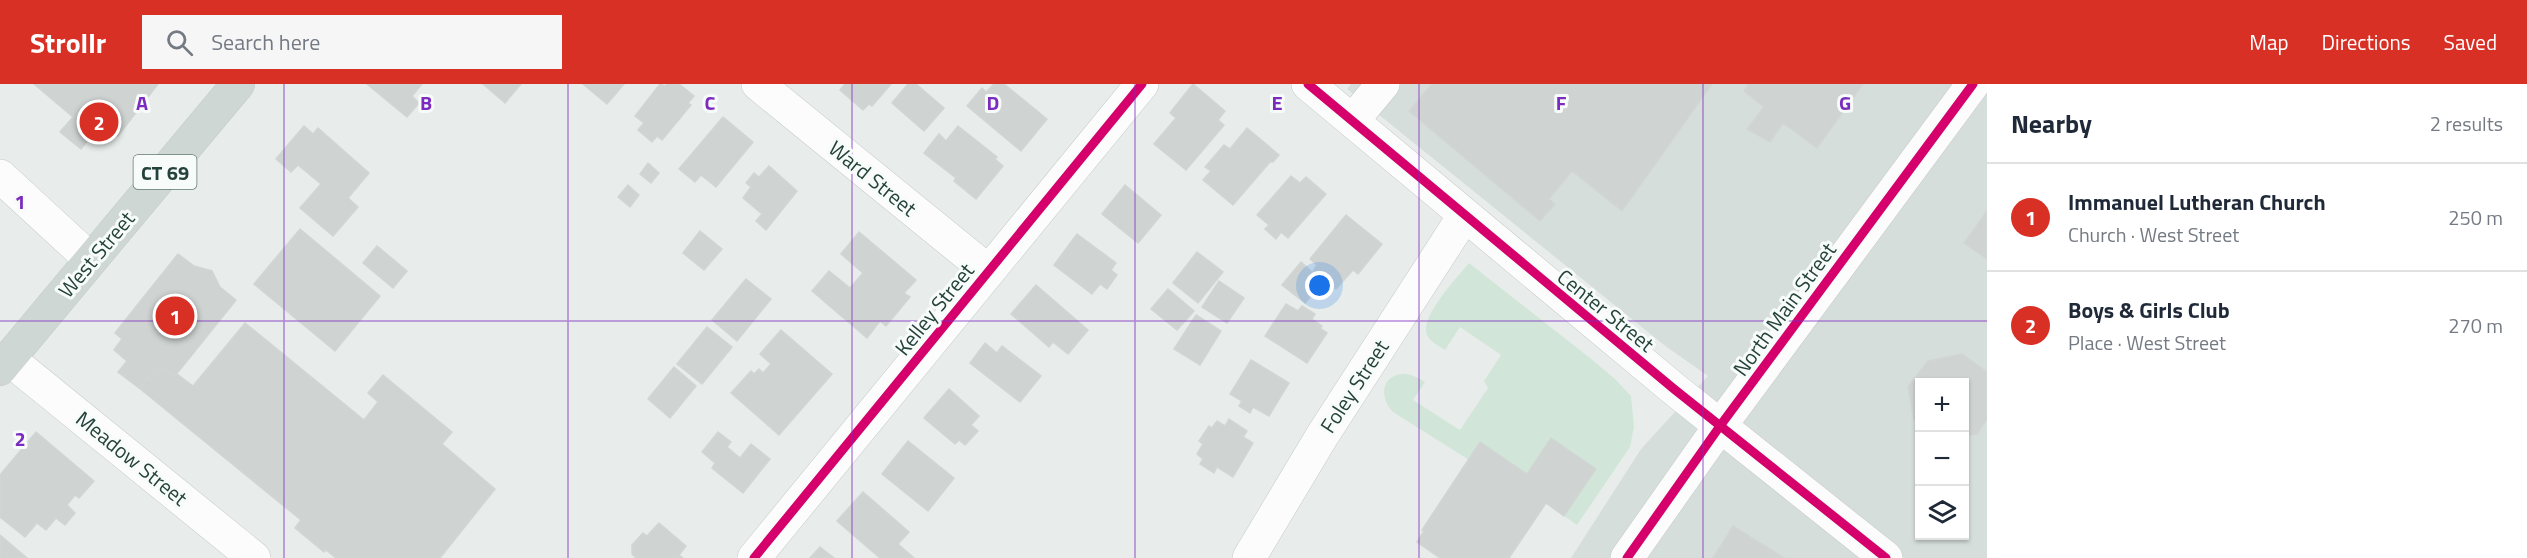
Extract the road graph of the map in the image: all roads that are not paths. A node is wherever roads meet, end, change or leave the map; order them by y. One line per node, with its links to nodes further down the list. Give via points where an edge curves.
1 (238, 84): 10 (main road, West Street / CT 69)
2 (758, 84): 11 (street, Ward Street)
3 (1142, 84): 11 (street, Kelley Street)
4 (1308, 84): 7 (street, Center Street)
5 (1383, 84): 7 (street)
6 (1973, 84): 13 (street, North Main Street)
7 (1353, 120): 9 (street, Center Street)
8 (0, 176): 10 (street)
9 (1464, 216): 13 (street, Center Street); 16 (street, Foley Street, via 1322,436)
10 (90, 259): 12 (main road, West Street / CT 69)
11 (988, 271): 15 (street, Kelley Street)
12 (4, 364): 14 (street, Meadow Street)
13 (1720, 426): 17 (street, North Main Street); 18 (street, Center Street)
14 (254, 558)
15 (754, 558)
16 (1249, 558)
17 (1627, 558)
18 (1886, 558)

